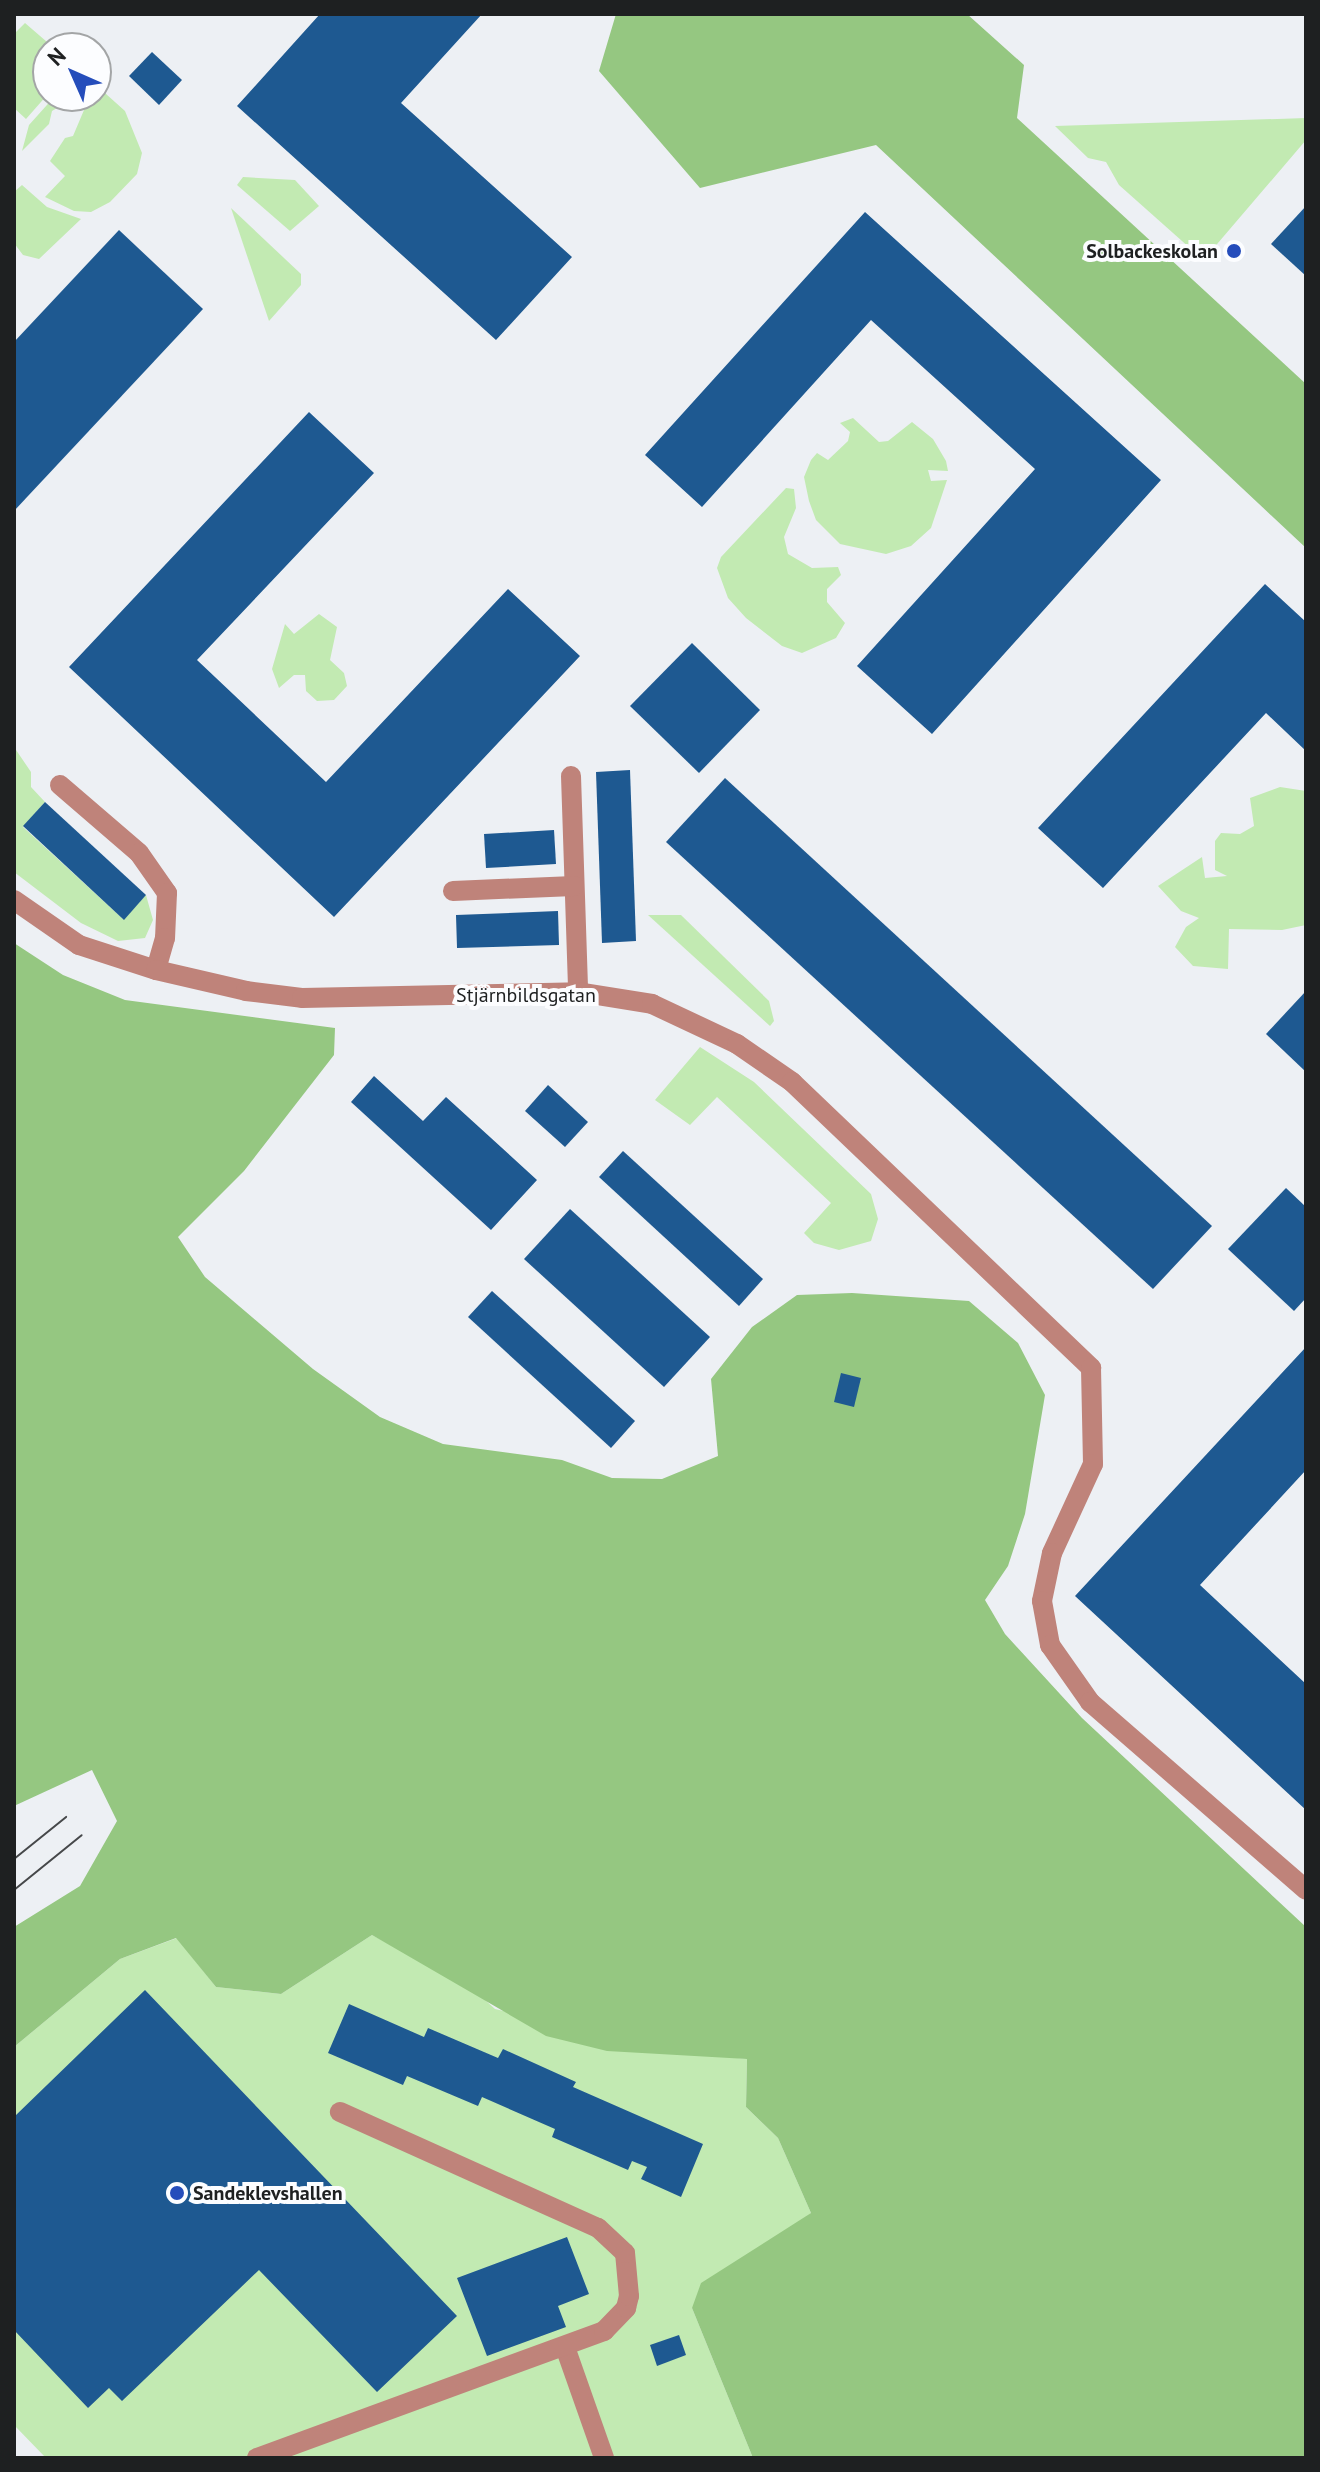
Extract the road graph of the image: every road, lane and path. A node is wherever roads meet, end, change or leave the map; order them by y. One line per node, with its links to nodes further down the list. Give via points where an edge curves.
1 (571, 776): 3 (street)
2 (60, 785): 6 (street, via 139,853 167,893 165,938)
3 (574, 886): 4 (street); 7 (street)
4 (453, 891)
5 (14, 900): 6 (street, Stjärnbildsgatan, via 79,945)
6 (156, 970): 7 (street, Stjärnbildsgatan, via 302,998)
7 (578, 992): 8 (street, Stjärnbildsgatan, via 652,1004 696,1022 792,1082 1091,1368 1093,1464 1052,1553 1043,1591 1050,1645 1090,1702)
8 (1306, 1890)
9 (340, 2112): 10 (street, via 566,2210 613,2238 628,2263 626,2308 604,2331)
10 (565, 2347): 11 (street); 12 (street)
11 (257, 2458)
12 (604, 2458)

